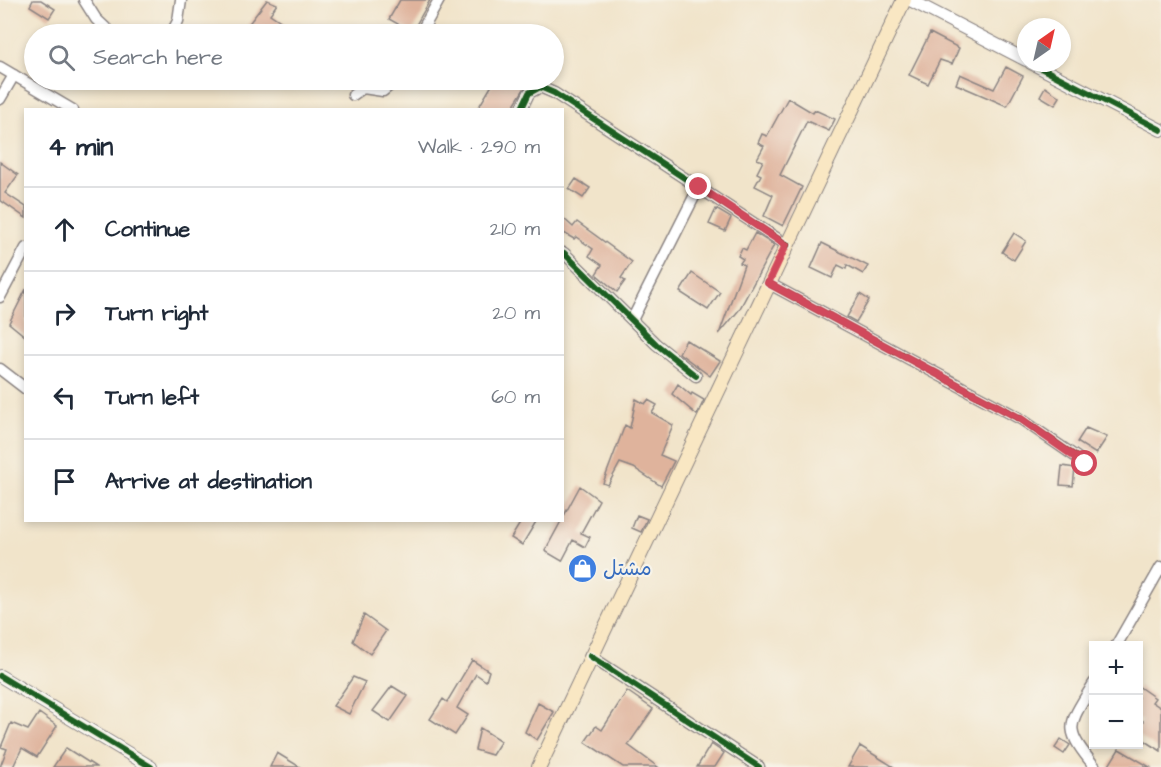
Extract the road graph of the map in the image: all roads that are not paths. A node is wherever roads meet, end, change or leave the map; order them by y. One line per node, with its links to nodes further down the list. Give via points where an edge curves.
1 (84, 0): 6 (street)
2 (181, 0): 7 (street)
3 (439, 0): 8 (street)
4 (904, 0): 24 (main road)
5 (910, 0): 9 (street)
6 (101, 24)
7 (176, 24)
8 (426, 24)
9 (1017, 55)
10 (0, 67): 12 (street)
11 (1048, 72): 22 (street)
12 (14, 75): 13 (street); 19 (street)
13 (24, 81)
14 (39, 90): 20 (street)
15 (360, 90): 18 (street)
16 (534, 90): 21 (street)
17 (547, 90): 23 (street)
18 (353, 95)
19 (0, 99)
20 (70, 108)
21 (521, 108)
22 (1161, 130)
23 (699, 187): 24 (street); 29 (street)
24 (786, 245): 27 (main road)
25 (24, 252): 28 (street)
26 (564, 253): 29 (street)
27 (768, 283): 33 (street, via 1021,419); 36 (main road)
28 (0, 297)
29 (632, 320): 31 (street)
30 (0, 369): 32 (street)
31 (696, 376)
32 (24, 387)
33 (1085, 464)
34 (1161, 567): 35 (street)
35 (1118, 641)
36 (590, 656): 40 (main road); 41 (street)
37 (0, 676): 39 (street)
38 (1089, 693): 42 (street, via 1071,730 1074,741)
39 (144, 765)
40 (539, 767)
41 (759, 767)
42 (1095, 767)

